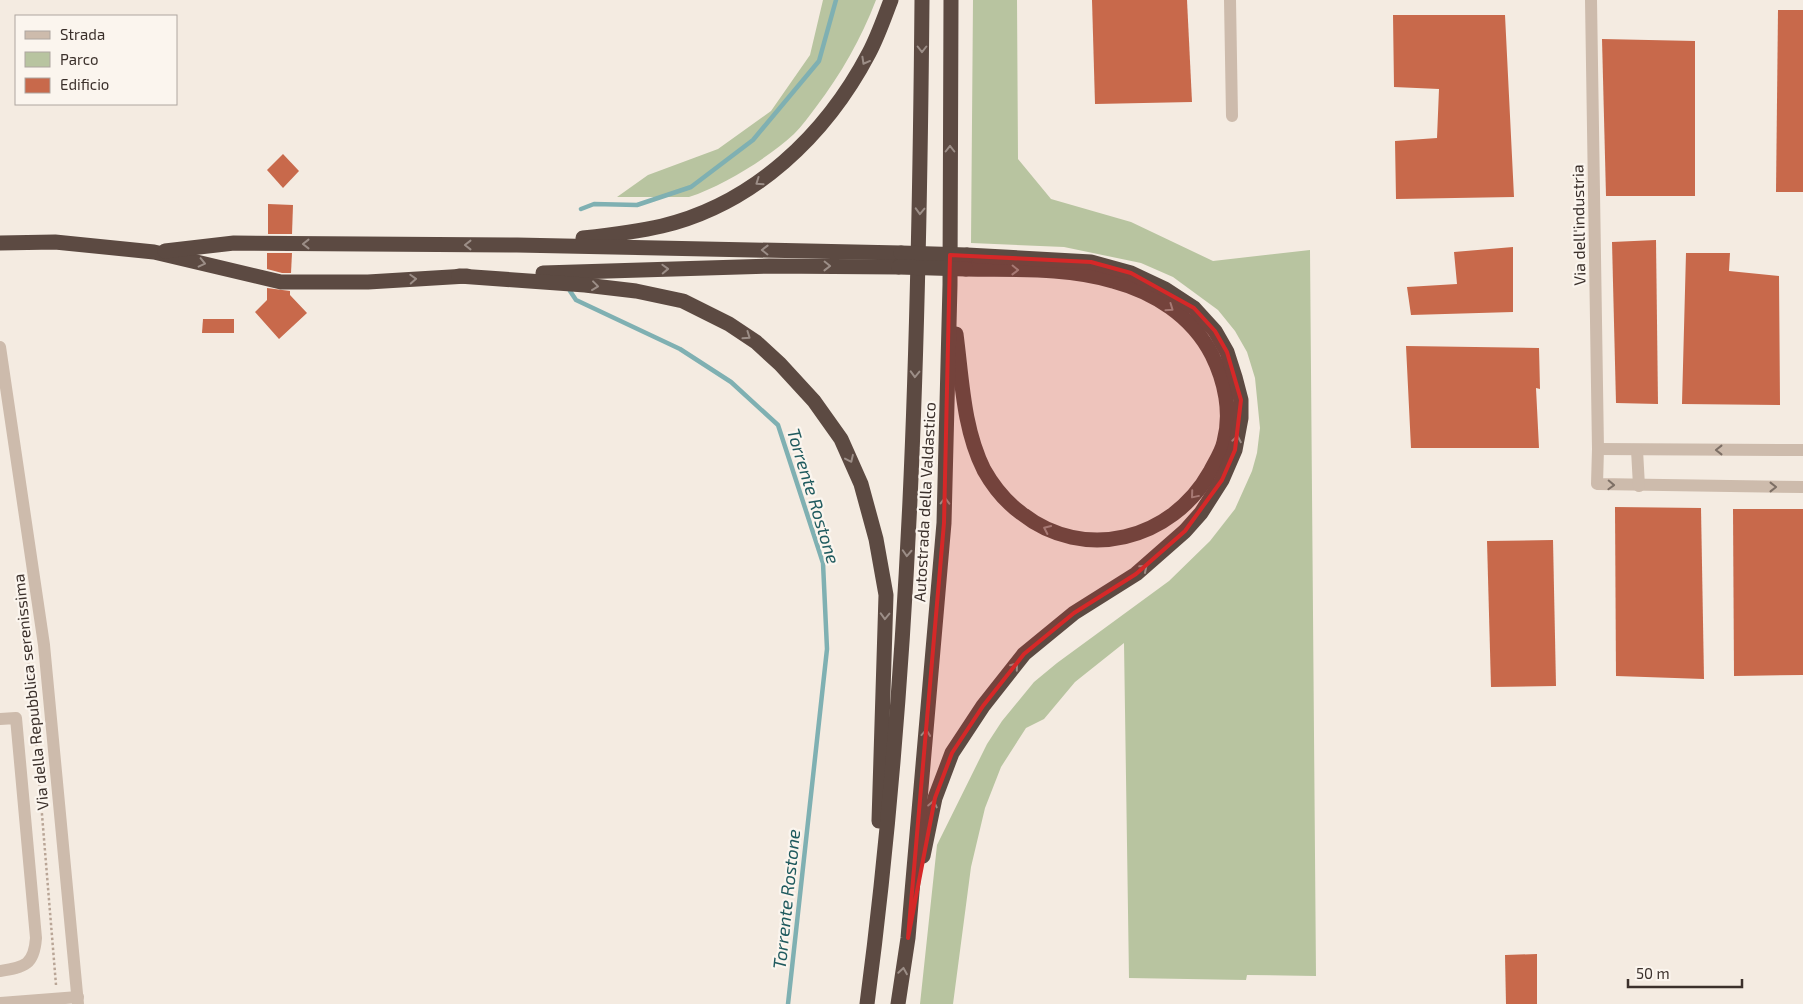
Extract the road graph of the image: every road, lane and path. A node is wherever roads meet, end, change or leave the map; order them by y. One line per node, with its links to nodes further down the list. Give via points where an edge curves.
1 (891, 0): 8 (highway, one-way to 8, via 870,51 842,98 803,145 756,184 702,213 664,226 622,234)
2 (922, 0): 23 (highway, Autostrada della Valdastico, one-way to 23, via 921,174 912,446 894,760)
3 (951, 0): 13 (highway, Autostrada della Valdastico, one-way to 3)
4 (1230, 0): 6 (street)
5 (1591, 0): 15 (street, Via dell'industria)
6 (1232, 116)
7 (3, 243): 9 (highway, via 55,242)
8 (517, 245): 9 (highway, one-way to 9, via 234,243); 10 (highway, one-way to 8)
9 (154, 252): 12 (highway, one-way to 12, via 281,282 368,282)
10 (900, 260): 11 (highway, bridge); 12 (highway, one-way to 10)
11 (967, 262): 13 (highway, one-way to 13, via 1114,281 1152,295 1183,316 1211,354 1224,384 1226,403 1224,443 1193,497 1178,512 1148,529 1109,539 1075,538 1043,528 1028,519 1005,498 985,472 973,442 962,391); 22 (highway, one-way to 11, via 934,798 957,745 982,706 1024,654 1074,614 1136,574 1201,513 1222,480 1235,450 1241,418 1236,377 1215,331 1194,308 1165,289 1131,273 1091,262)
12 (459, 276): 23 (highway, one-way to 23, via 585,285 683,301 756,342 814,401 841,439 869,510 886,595)
13 (950, 285): 22 (highway, Autostrada della Valdastico, one-way to 13, via 944,523)
14 (0, 347): 26 (street, Via della Repubblica serenissima, via 44,645)
15 (1598, 449): 16 (street); 18 (street, Via dell'industria, one-way to 18, via 1597,484)
16 (1637, 450): 17 (street, one-way to 16); 18 (street)
17 (1803, 450)
18 (1639, 486): 19 (street, Via dell'industria, one-way to 19)
19 (1803, 487)
20 (23, 608): 25 (path)
21 (0, 719): 24 (street, via 16,718 36,938 34,956 28,962 16,969)
22 (908, 938): 29 (highway, Autostrada della Valdastico, one-way to 22)
23 (875, 947): 28 (highway, Autostrada della Valdastico)
24 (0, 971)
25 (57, 999): 26 (street); 27 (street)
26 (78, 1001)
27 (0, 1003)
28 (867, 1004)
29 (898, 1004)

